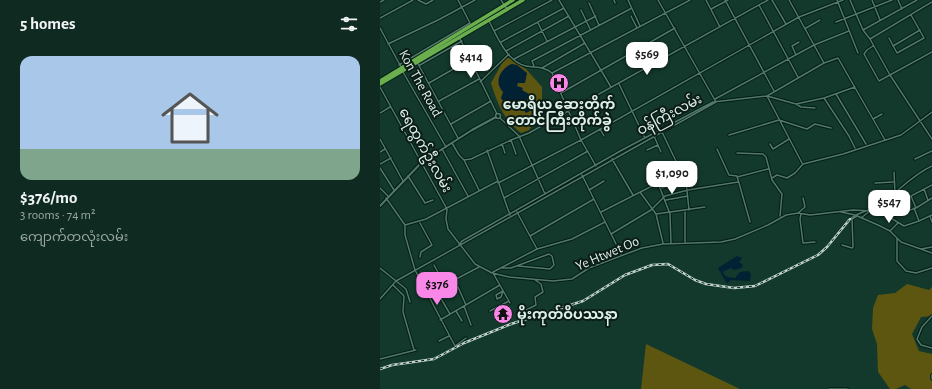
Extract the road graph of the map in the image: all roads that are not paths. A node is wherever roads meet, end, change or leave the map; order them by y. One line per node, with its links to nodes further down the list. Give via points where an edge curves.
1 (384, 0): 29 (street)
2 (413, 0): 51 (street)
3 (418, 0): 4 (street, via 425,4)
4 (433, 0)
5 (458, 0): 35 (street)
6 (475, 0): 35 (street)
7 (501, 0): 33 (street)
8 (513, 0): 33 (highway)
9 (523, 0): 39 (highway)
10 (552, 0): 73 (street)
11 (559, 0): 37 (street)
12 (614, 0): 32 (street)
13 (628, 0): 38 (street)
14 (658, 0): 43 (street)
15 (688, 0): 43 (street)
16 (706, 0): 40 (street)
17 (728, 0): 27 (street)
18 (768, 0): 34 (street)
19 (772, 0): 60 (street)
20 (789, 0): 50 (street)
21 (843, 0): 28 (street)
22 (850, 0): 44 (street)
23 (872, 0): 36 (street)
24 (892, 0): 36 (street)
25 (898, 0): 41 (street)
26 (917, 0): 41 (street)
27 (725, 1): 40 (street); 53 (street)
28 (838, 1): 50 (street); 52 (street)
29 (380, 2)
30 (589, 2): 48 (street)
31 (932, 2): 45 (street)
32 (615, 3)
33 (504, 5): 39 (street); 46 (highway)
34 (759, 5): 53 (street); 74 (street)
35 (462, 7): 62 (street); 85 (street)
36 (875, 7): 44 (street); 57 (street)
37 (564, 8): 47 (street); 59 (street)
38 (632, 8): 61 (street); 64 (street)
39 (507, 9): 54 (highway)
40 (711, 9): 65 (street)
41 (902, 9): 57 (street)
42 (581, 10): 56 (street)
43 (666, 12): 64 (street); 68 (street)
44 (855, 14): 52 (street); 71 (street)
45 (911, 15): 72 (street); 80 (street)
46 (486, 16): 54 (street); 62 (highway)
47 (569, 16): 63 (street); 76 (street)
48 (596, 16): 56 (street); 61 (street)
49 (631, 16): 67 (street)
50 (799, 17): 60 (street); 69 (street)
51 (380, 18)
52 (844, 18): 58 (street); 75 (street)
53 (735, 19): 65 (street); 86 (street)
54 (488, 20): 62 (highway); 73 (street)
55 (820, 20): 69 (street)
56 (586, 21): 63 (street); 70 (street)
57 (880, 21): 71 (street)
58 (836, 22)
59 (538, 23): 76 (street); 82 (street)
60 (786, 24): 74 (street)
61 (599, 25): 70 (street)
62 (472, 26): 78 (highway); 103 (street)
63 (575, 26): 77 (street); 81 (street)
64 (640, 26): 67 (street)
65 (720, 27): 90 (street)
66 (380, 28): 85 (street, Kon The Road)
67 (637, 28): 94 (street)
68 (675, 28): 90 (street); 107 (street)
69 (805, 28): 87 (street)
70 (590, 29): 77 (street)
71 (863, 30): 80 (street)
72 (920, 30): 89 (street); 89 (street, via 924,38 897,53)
73 (494, 31): 82 (street)
74 (774, 31): 86 (street); 100 (street)
75 (850, 31): 87 (street); 95 (street)
76 (542, 32): 81 (street); 92 (street)
77 (580, 34): 84 (street); 104 (street, via 532,61)
78 (459, 37): 98 (street); 102 (highway); 103 (highway)
79 (888, 38): 89 (street)
80 (870, 39): 88 (street)
81 (548, 41): 99 (street)
82 (501, 42): 92 (street)
83 (800, 42): 97 (street, via 792,46)
84 (585, 43): 94 (street); 106 (street)
85 (388, 44): 103 (street, Kon The Road)
86 (750, 44): 110 (street); 111 (street)
87 (814, 45): 97 (street); 101 (street)
88 (874, 46): 112 (street); 112 (street, via 864,54 877,79 879,81)
89 (893, 46)
90 (686, 47): 110 (street); 119 (street)
91 (484, 50): 105 (street, via 485,60)
92 (506, 51): 96 (street)
93 (932, 52): 112 (street)
94 (590, 53): 107 (street); 109 (street)
95 (858, 53)
96 (509, 54): 99 (street); 116 (street)
97 (796, 55): 100 (street)
98 (469, 59): 105 (street); 117 (street)
99 (514, 59): 104 (street, via 524,65)
100 (788, 59): 111 (street); 113 (street)
101 (824, 63): 113 (street); 121 (street, via 838,58)
102 (418, 64): 108 (highway); 117 (street)
103 (400, 66): 108 (street, Kon The Road); 115 (highway)
104 (534, 66): 106 (street)
105 (473, 67): 114 (street)
106 (542, 68): 109 (street)
107 (600, 70): 122 (street); 124 (street)
108 (403, 71): 118 (highway); 169 (street, Kon The Road)
109 (552, 73): 124 (street)
110 (700, 73): 128 (street); 136 (street)
111 (765, 73): 123 (street); 128 (street)
112 (890, 75): 146 (street)
113 (798, 77): 123 (street)
114 (479, 79): 116 (street); 129 (street)
115 (380, 81)
116 (480, 82): 130 (street)
117 (429, 83): 129 (street)
118 (380, 84)
119 (619, 84): 122 (street); 136 (street)
120 (380, 87): 133 (street, ရေထွက်ဦးလမ်း)
121 (855, 87): 125 (street); 144 (street)
122 (611, 88): 135 (street)
123 (774, 91): 126 (street)
124 (561, 93): 135 (street)
125 (836, 94): 127 (street); 167 (street)
126 (767, 96): 131 (street); 132 (street); 145 (street)
127 (824, 98): 132 (street); 171 (street)
128 (715, 99): 131 (street)
129 (439, 101): 147 (street)
130 (491, 101): 140 (street); 147 (street)
131 (716, 102): 151 (street, ဝန်ကြီးလမ်း); 159 (street, ဝန်ကြီးလမ်း, via 702,107)
132 (796, 104): 134 (street)
133 (391, 106): 138 (street); 187 (street, ရေထွက်ဦးလမ်း)
134 (815, 108)
135 (569, 111): 148 (street); 153 (street)
136 (632, 111): 150 (street); 159 (street)
137 (932, 112): 146 (street)
138 (380, 113)
139 (598, 113): 148 (street)
140 (497, 114): 142 (street); 143 (street)
141 (882, 114): 144 (street)
142 (496, 117): 143 (street); 158 (street)
143 (500, 118): 153 (street)
144 (873, 118): 163 (street)
145 (779, 120): 149 (street, via 807,129 815,124); 152 (street); 160 (street)
146 (919, 122): 156 (street); 163 (street, via 901,134)
147 (451, 124): 158 (street)
148 (575, 125): 162 (street)
149 (831, 128)
150 (600, 129): 154 (street); 162 (street)
151 (662, 132): 155 (street, ဝန်ကြီးလမ်း); 188 (street)
152 (729, 134)
153 (519, 136): 161 (street); 191 (street)
154 (604, 136)
155 (654, 136): 159 (street, ဝန်ကြီးလမ်း); 168 (street)
156 (932, 138)
157 (380, 139): 172 (street)
158 (459, 139): 164 (street)
159 (646, 139): 184 (street, ဝန်ကြီးလမ်း); 192 (street, ဝန်ကြီးလမ်း)
160 (789, 139): 166 (street, via 773,148); 190 (street)
161 (511, 140): 165 (street); 182 (street)
162 (582, 140): 176 (street); 191 (street)
163 (885, 140): 167 (street)
164 (452, 143): 169 (street); 186 (street)
165 (502, 144): 174 (street); 180 (street)
166 (770, 144)
167 (866, 144): 171 (street)
168 (658, 145): 175 (street); 179 (street)
169 (446, 147): 173 (street)
170 (717, 148): 200 (street, via 729,174)
171 (856, 148): 190 (street)
172 (385, 149): 178 (street); 183 (street)
173 (442, 149): 187 (street); 222 (street)
174 (486, 150): 186 (street); 205 (street)
175 (647, 150)
176 (588, 151): 192 (street); 201 (street)
177 (932, 151): 185 (street)
178 (380, 152)
179 (661, 152)
180 (505, 153)
181 (737, 153): 195 (street, via 763,154)
182 (516, 154)
183 (391, 158): 189 (street); 203 (street)
184 (612, 159): 192 (street, ဝန်ကြီးလမ်း); 221 (street)
185 (915, 159)
186 (464, 160): 215 (street)
187 (422, 162): 198 (street); 238 (street, ရေထွက်ဦးလမ်း)
188 (676, 163): 199 (street); 217 (street)
189 (380, 164)
190 (803, 164): 202 (street, via 789,177 778,175)
191 (532, 166): 201 (street); 205 (street)
192 (596, 166): 197 (street, ဝန်ကြီးလမ်း)
193 (932, 166): 219 (street, via 911,178)
194 (380, 168): 214 (street)
195 (768, 169): 200 (street); 202 (street)
196 (894, 172): 207 (street)
197 (582, 175): 216 (street); 220 (street, ဝန်ကြီးလမ်း)
198 (408, 176): 203 (street); 231 (street, via 425,203)
199 (657, 176)
200 (737, 176): 206 (street)
201 (538, 178): 220 (street); 227 (street)
202 (772, 178): 255 (street, via 782,194)
203 (403, 180): 214 (street)
204 (604, 181): 216 (street)
205 (498, 182): 215 (street); 227 (street)
206 (738, 182): 217 (street); 262 (street)
207 (894, 182): 209 (street); 219 (street)
208 (673, 183): 212 (street)
209 (875, 183)
210 (932, 185): 213 (street)
211 (380, 188): 226 (street)
212 (661, 188): 218 (street, via 658,183); 223 (street)
213 (924, 189): 225 (street); 233 (street)
214 (394, 190): 226 (street)
215 (479, 190): 222 (street)
216 (589, 190): 230 (street)
217 (688, 190): 223 (street); 224 (street)
218 (640, 192): 221 (street); 239 (street)
219 (894, 193): 234 (street); 241 (street, via 880,205)
220 (545, 195): 242 (street, ဝန်ကြီးလမ်း)
221 (633, 195): 244 (street)
222 (468, 196): 238 (street)
223 (665, 196): 232 (street); 239 (street)
224 (688, 196): 232 (street); 240 (street)
225 (911, 196): 234 (street); 237 (street)
226 (387, 197): 235 (street); 265 (street)
227 (504, 198): 248 (street)
228 (803, 198): 247 (street, via 805,207)
229 (932, 198): 233 (street)
230 (594, 199): 244 (street); 268 (street)
231 (433, 200)
232 (666, 200): 246 (street)
233 (928, 200): 237 (street)
234 (894, 205): 251 (street)
235 (380, 206)
236 (706, 207): 240 (street)
237 (915, 208): 251 (street); 259 (street)
238 (447, 209): 260 (street); 274 (street, ရေထွက်ဦးလမ်း, via 448,229)
239 (651, 210): 249 (street); 267 (street)
240 (689, 210): 243 (street)
241 (869, 210): 245 (street); 254 (street); 256 (street); 257 (street)
242 (517, 211): 248 (street, ဝန်ကြီးလမ်း); 253 (street, ဝန်ကြီးလမ်း); 268 (street)
243 (685, 211): 246 (street); 270 (street)
244 (601, 212): 261 (street)
245 (839, 212): 250 (street); 254 (street)
246 (669, 213): 249 (street); 272 (street)
247 (798, 213): 250 (street); 255 (street, Ye Htwet Oo)
248 (510, 214): 253 (street); 274 (street, ဝန်ကြီးလမ်း, via 462,241)
249 (656, 214): 273 (street)
250 (801, 214): 271 (street, via 803,243)
251 (896, 215): 256 (street)
252 (931, 215): 259 (street); 263 (street)
253 (511, 216): 274 (street, ဝန်ကြီးလမ်း)
254 (856, 216): 257 (street); 258 (street); 275 (street, via 852,219 853,247)
255 (780, 217): 270 (street, Ye Htwet Oo, via 768,225 731,240)
256 (889, 217): 264 (street)
257 (862, 218): 266 (street)
258 (850, 219)
259 (919, 221): 264 (street, via 904,226)
260 (419, 222): 265 (street); 281 (street, via 432,245 421,252)
261 (605, 222): 267 (street); 277 (street, via 572,239)
262 (750, 222)
263 (932, 222)
264 (898, 223): 266 (street)
265 (405, 225): 288 (street)
266 (890, 231): 269 (street)
267 (611, 234): 280 (street)
268 (530, 236): 277 (street)
269 (897, 239): 278 (street); 287 (street, via 897,261 906,271 916,273)
270 (685, 242): 272 (street, Ye Htwet Oo)
271 (815, 242)
272 (671, 243): 273 (street, Ye Htwet Oo)
273 (664, 244): 280 (street, Ye Htwet Oo)
274 (460, 245): 284 (street, Ye Htwet Oo); 288 (street)
275 (842, 245)
276 (932, 247): 278 (street)
277 (536, 248): 286 (street)
278 (920, 250): 279 (street)
279 (932, 253)
280 (622, 255): 290 (street, Ye Htwet Oo, via 589,268 572,279)
281 (420, 258)
282 (434, 265): 293 (street)
283 (518, 266): 283 (street, via 549,254 554,266 550,269); 286 (street)
284 (479, 267): 289 (street, Ye Htwet Oo); 293 (street)
285 (380, 268): 291 (street)
286 (500, 268): 289 (street)
287 (932, 268)
288 (414, 270): 291 (street); 297 (street)
289 (493, 273): 290 (street, Ye Htwet Oo, via 509,278); 294 (street)
290 (533, 280): 305 (street, via 542,284 543,292 535,297 536,306)
291 (396, 281): 292 (street); 300 (street, via 406,289)
292 (393, 285): 298 (street); 315 (street, via 404,296 403,312 415,350)
293 (445, 285): 296 (street)
294 (500, 285): 299 (street); 302 (street)
295 (458, 287): 302 (street)
296 (436, 290): 297 (street); 306 (street)
297 (426, 295): 308 (street)
298 (380, 299)
299 (509, 301): 301 (street); 304 (street)
300 (410, 302)
301 (510, 304)
302 (465, 306): 303 (street); 310 (street)
303 (456, 311): 306 (street); 309 (street)
304 (490, 311)
305 (524, 311)
306 (450, 315): 308 (street)
307 (932, 316): 314 (street, via 922,326 917,339 921,345)
308 (440, 320): 311 (street)
309 (462, 321)
310 (471, 325)
311 (449, 336): 312 (street, via 455,346); 313 (street)
312 (466, 338)
313 (439, 341)
314 (932, 348)
315 (380, 359)
316 (932, 375): 317 (street)
317 (932, 379)
318 (829, 389): 319 (street)
319 (848, 389)

